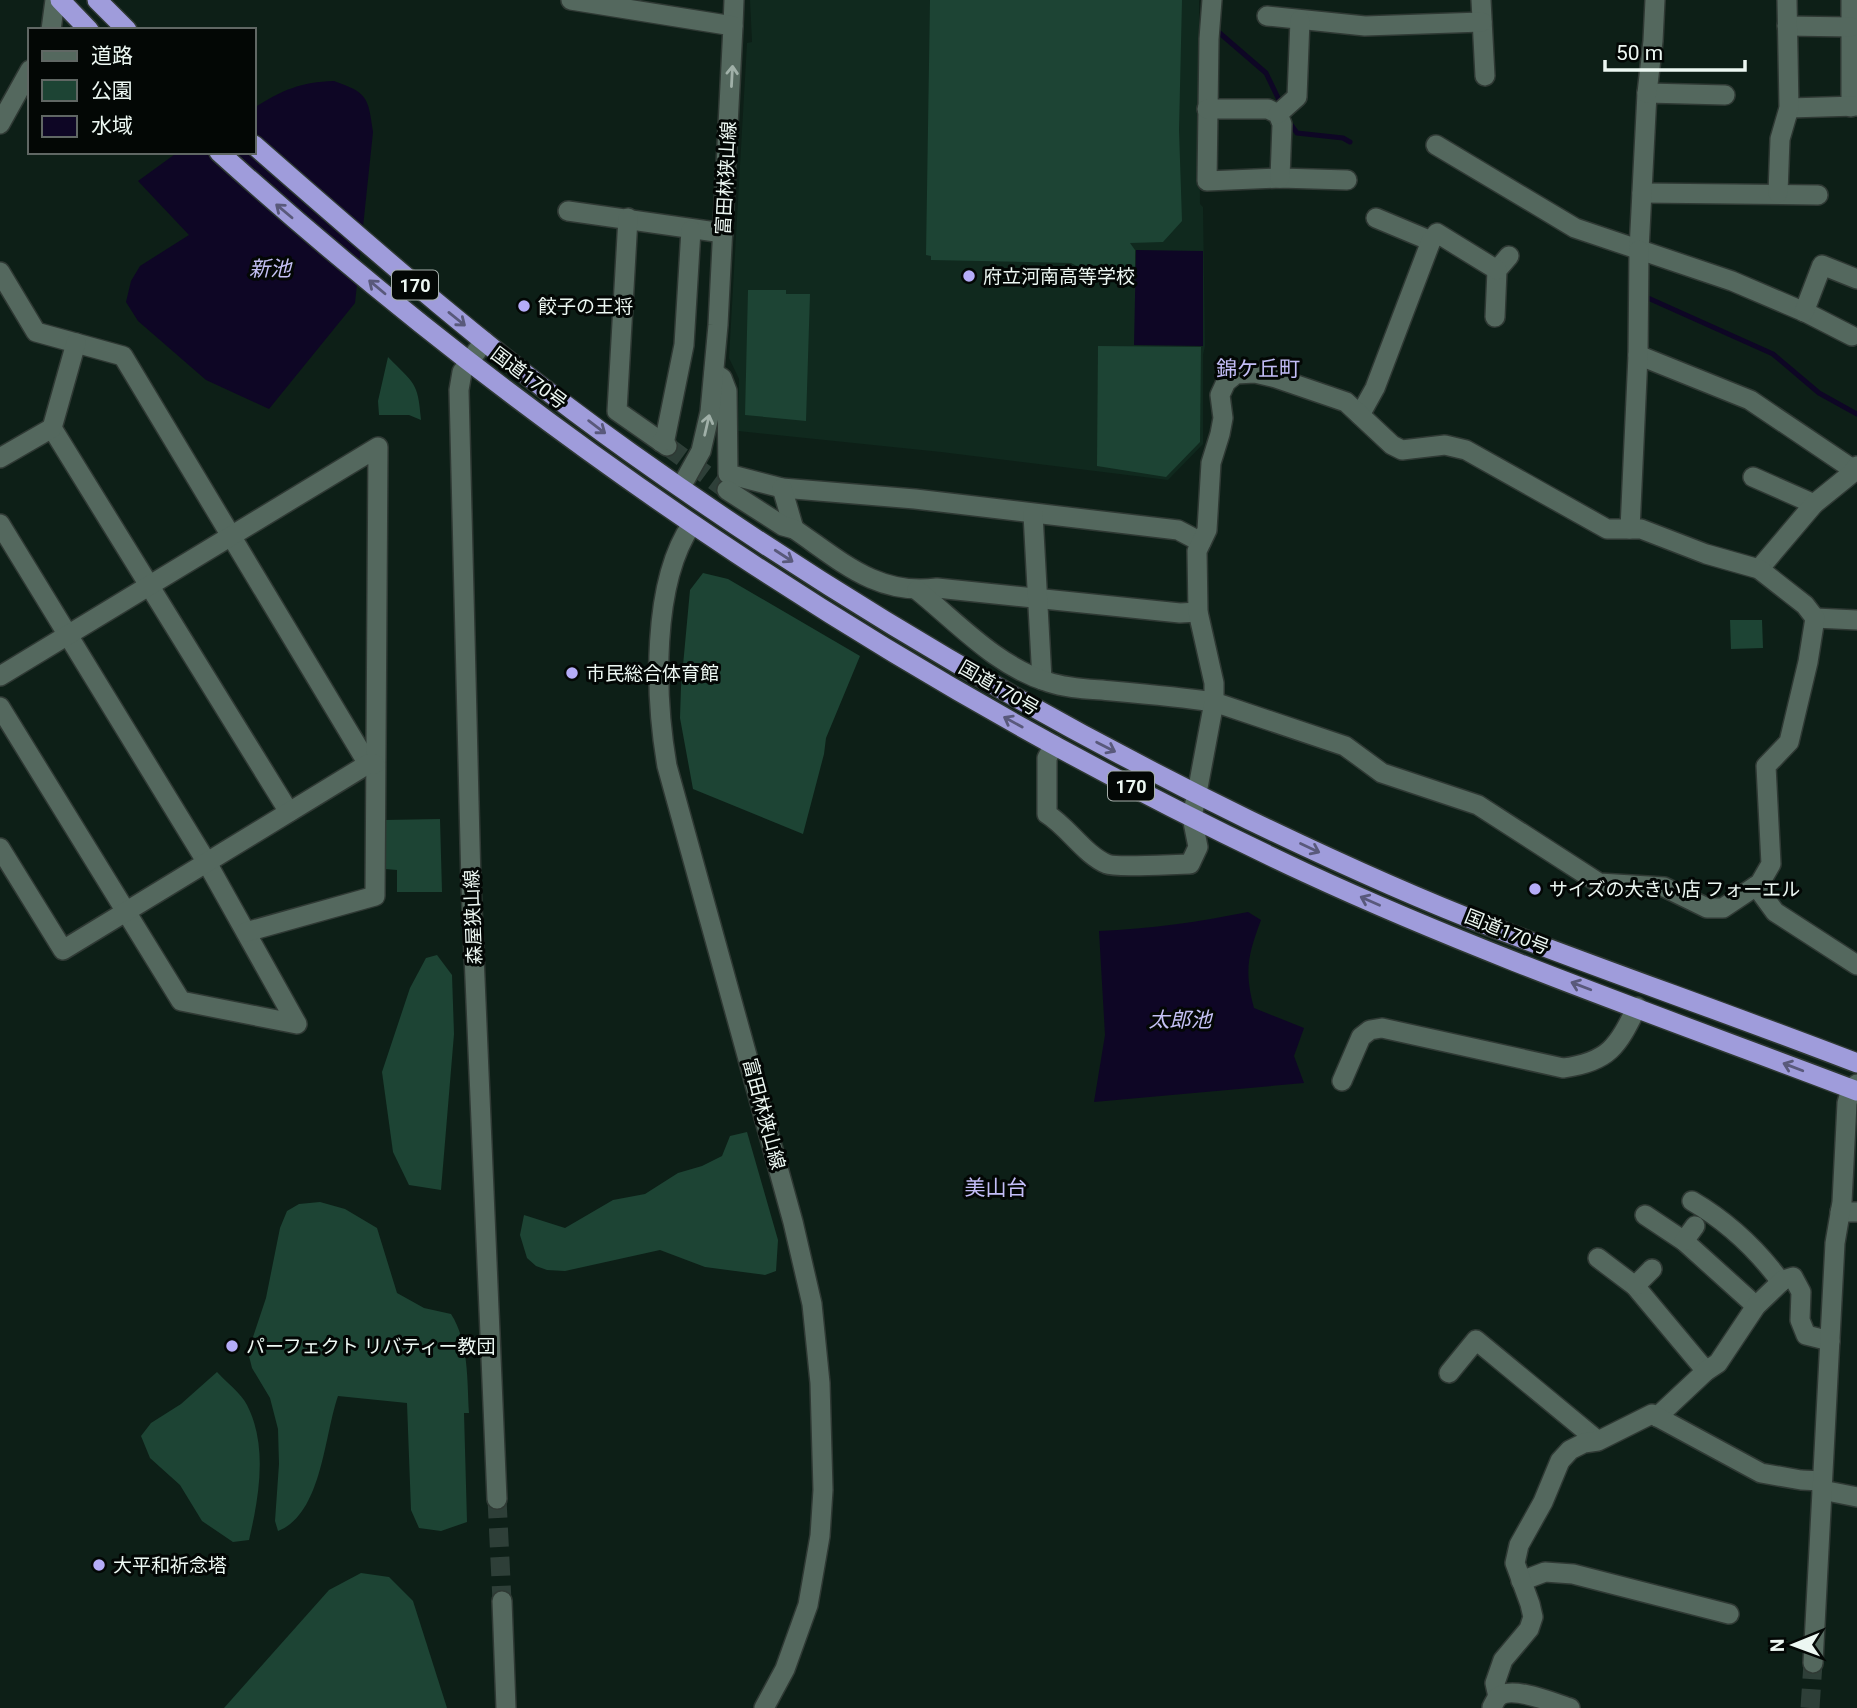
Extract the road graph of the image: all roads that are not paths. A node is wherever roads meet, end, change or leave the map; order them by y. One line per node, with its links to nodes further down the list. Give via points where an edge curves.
1 (57, 0): 16 (street); 17 (highway)
2 (97, 0): 18 (highway)
3 (571, 0): 13 (street)
4 (734, 0): 13 (street, 富田林狭山線)
5 (1212, 0): 25 (street)
6 (1481, 0): 12 (street)
7 (1655, 0): 21 (street)
8 (1787, 0): 14 (street)
9 (1851, 0): 15 (street)
10 (1267, 16): 11 (street)
11 (1300, 20): 12 (street, via 1365,26); 26 (street, via 1297,97)
12 (1482, 22): 20 (street)
13 (733, 26): 40 (street, 富田林狭山線, one-way to 13)
14 (1787, 26): 15 (street); 24 (street)
15 (1851, 27): 23 (street)
16 (51, 28)
17 (87, 28)
18 (125, 28)
19 (28, 74): 27 (street)
20 (1485, 76)
21 (1647, 93): 22 (street); 33 (street)
22 (1725, 95)
23 (1854, 107): 24 (street)
24 (1789, 108): 34 (street, via 1780,139)
25 (1207, 109): 26 (street); 31 (street, via 1207,180)
26 (1281, 110): 31 (street)
27 (2, 120)
28 (1436, 145): 42 (street, via 1575,228)
29 (256, 147): 48 (highway, 国道170号 / 170, one-way to 48)
30 (221, 154): 51 (highway, 国道170号 / 170, one-way to 30)
31 (1280, 178): 32 (street)
32 (1347, 180)
33 (1642, 193): 34 (street); 42 (street)
34 (1778, 193): 35 (street)
35 (1818, 195)
36 (568, 211): 38 (street)
37 (1376, 218): 41 (street)
38 (628, 219): 39 (street); 39 (street, via 617,411 664,444 684,345)
39 (691, 230): 40 (street)
40 (723, 233): 52 (street, 富田林狭山線)
41 (1431, 241): 46 (street, via 1437,233 1503,263); 53 (street, via 1375,388)
42 (1639, 250): 45 (street, via 1732,281); 50 (street)
43 (0, 272): 49 (street, via 36,332)
44 (1857, 279): 45 (street, via 1822,265)
45 (1804, 312): 47 (street)
46 (1495, 317)
47 (1852, 336)
48 (484, 341): 51 (street, 森屋狭山線); 58 (highway, 国道170号 / 170, one-way to 58)
49 (76, 344): 54 (street); 67 (street, via 123,356)
50 (1638, 355): 56 (street, via 1750,400); 66 (street)
51 (468, 361): 64 (highway, 国道170号 / 170); 111 (street, 森屋狭山線, via 459,390 471,871)
52 (714, 373): 58 (street, 富田林狭山線, one-way to 52, via 701,451); 59 (street, via 722,378 727,391 729,474)
53 (1360, 415): 66 (street, via 1402,450 1445,445 1466,450 1608,529); 68 (street, via 1346,402 1276,378 1236,374 1220,395 1223,418 1211,463 1207,530)
54 (52, 428): 55 (street); 70 (street)
55 (0, 458)
56 (1856, 468): 61 (street)
57 (1753, 477): 61 (street)
58 (681, 487): 83 (highway, 国道170号 / 170, one-way to 83, via 932,649)
59 (782, 488): 62 (street); 65 (street)
60 (727, 490): 65 (street)
61 (1814, 504): 69 (street)
62 (1033, 514): 68 (street, via 1178,530); 72 (street)
63 (0, 524): 76 (street)
64 (692, 524): 81 (highway, 国道170号 / 170, one-way to 64, via 903,659); 118 (street, 富田林狭山線, via 678,549 662,615 663,743 793,1222 812,1304 820,1383 820,1536 808,1605 785,1669)
65 (794, 529): 71 (street, via 864,577)
66 (1630, 529): 69 (street)
67 (231, 536): 70 (street); 82 (street); 82 (street, via 378,447)
68 (1201, 542): 73 (street, via 1197,551)
69 (1759, 569): 74 (street)
70 (150, 585): 76 (street); 84 (street)
71 (916, 590): 72 (street); 78 (street, via 979,645)
72 (1037, 597): 73 (street); 78 (street)
73 (1198, 612): 79 (street)
74 (1815, 618): 75 (street); 88 (street, via 1789,742 1766,766 1771,864)
75 (1857, 620)
76 (68, 635): 77 (street); 87 (street)
77 (0, 676)
78 (1042, 680): 79 (street, via 1073,688)
79 (1214, 702): 83 (street); 88 (street, via 1345,746 1382,773 1478,805 1600,883 1664,887 1707,908 1723,908)
80 (0, 707): 89 (street)
81 (1054, 745): 85 (highway, 国道170号 / 170); 85 (street, via 1047,758 1047,814 1108,865 1190,863 1198,847)
82 (372, 764): 84 (street); 90 (street, via 375,896)
83 (1196, 793): 85 (street); 93 (highway, 国道170号 / 170, one-way to 93, via 1484,924)
84 (289, 812): 87 (street)
85 (1192, 817): 92 (highway, 国道170号 / 170, one-way to 85, via 1378,904)
86 (3, 858): 89 (street, via 63,950)
87 (207, 863): 89 (street); 90 (street)
88 (1756, 886): 91 (street, via 1775,912)
89 (126, 914): 90 (street, via 181,1001 297,1024)
90 (246, 932)
91 (1857, 965)
92 (1637, 1007): 94 (street, via 1616,1047 1563,1068 1382,1028 1370,1030 1361,1037); 95 (highway, 国道170号 / 170, one-way to 92)
93 (1857, 1063)
94 (1342, 1081)
95 (1855, 1088): 97 (street, via 1847,1104)
96 (1692, 1201): 101 (street, via 1722,1219 1762,1256)
97 (1849, 1212): 104 (street, via 1835,1243)
98 (1644, 1216): 103 (street, via 1690,1234)
99 (1598, 1258): 102 (street)
100 (1652, 1269): 102 (street)
101 (1781, 1282): 103 (street); 104 (street, via 1793,1277 1801,1292 1800,1320 1806,1335)
102 (1635, 1286): 105 (street)
103 (1756, 1306): 105 (street, via 1718,1363)
104 (1830, 1341): 109 (street)
105 (1706, 1371): 107 (street)
106 (1449, 1373): 108 (street, via 1476,1340)
107 (1657, 1417): 108 (street, via 1652,1414); 109 (street, via 1760,1473)
108 (1597, 1440): 112 (street, via 1570,1450 1560,1461 1519,1545 1515,1563)
109 (1822, 1486): 110 (street); 115 (street)
110 (1857, 1497)
111 (497, 1499)
112 (1521, 1581): 114 (street, via 1545,1572 1573,1574); 116 (street, via 1533,1617 1529,1629 1503,1660 1495,1683)
113 (502, 1601): 117 (street)
114 (1723, 1607)
115 (1813, 1664)
116 (1495, 1703): 119 (street, via 1507,1693 1520,1693)
117 (506, 1708)
118 (764, 1708)
119 (1570, 1708)

